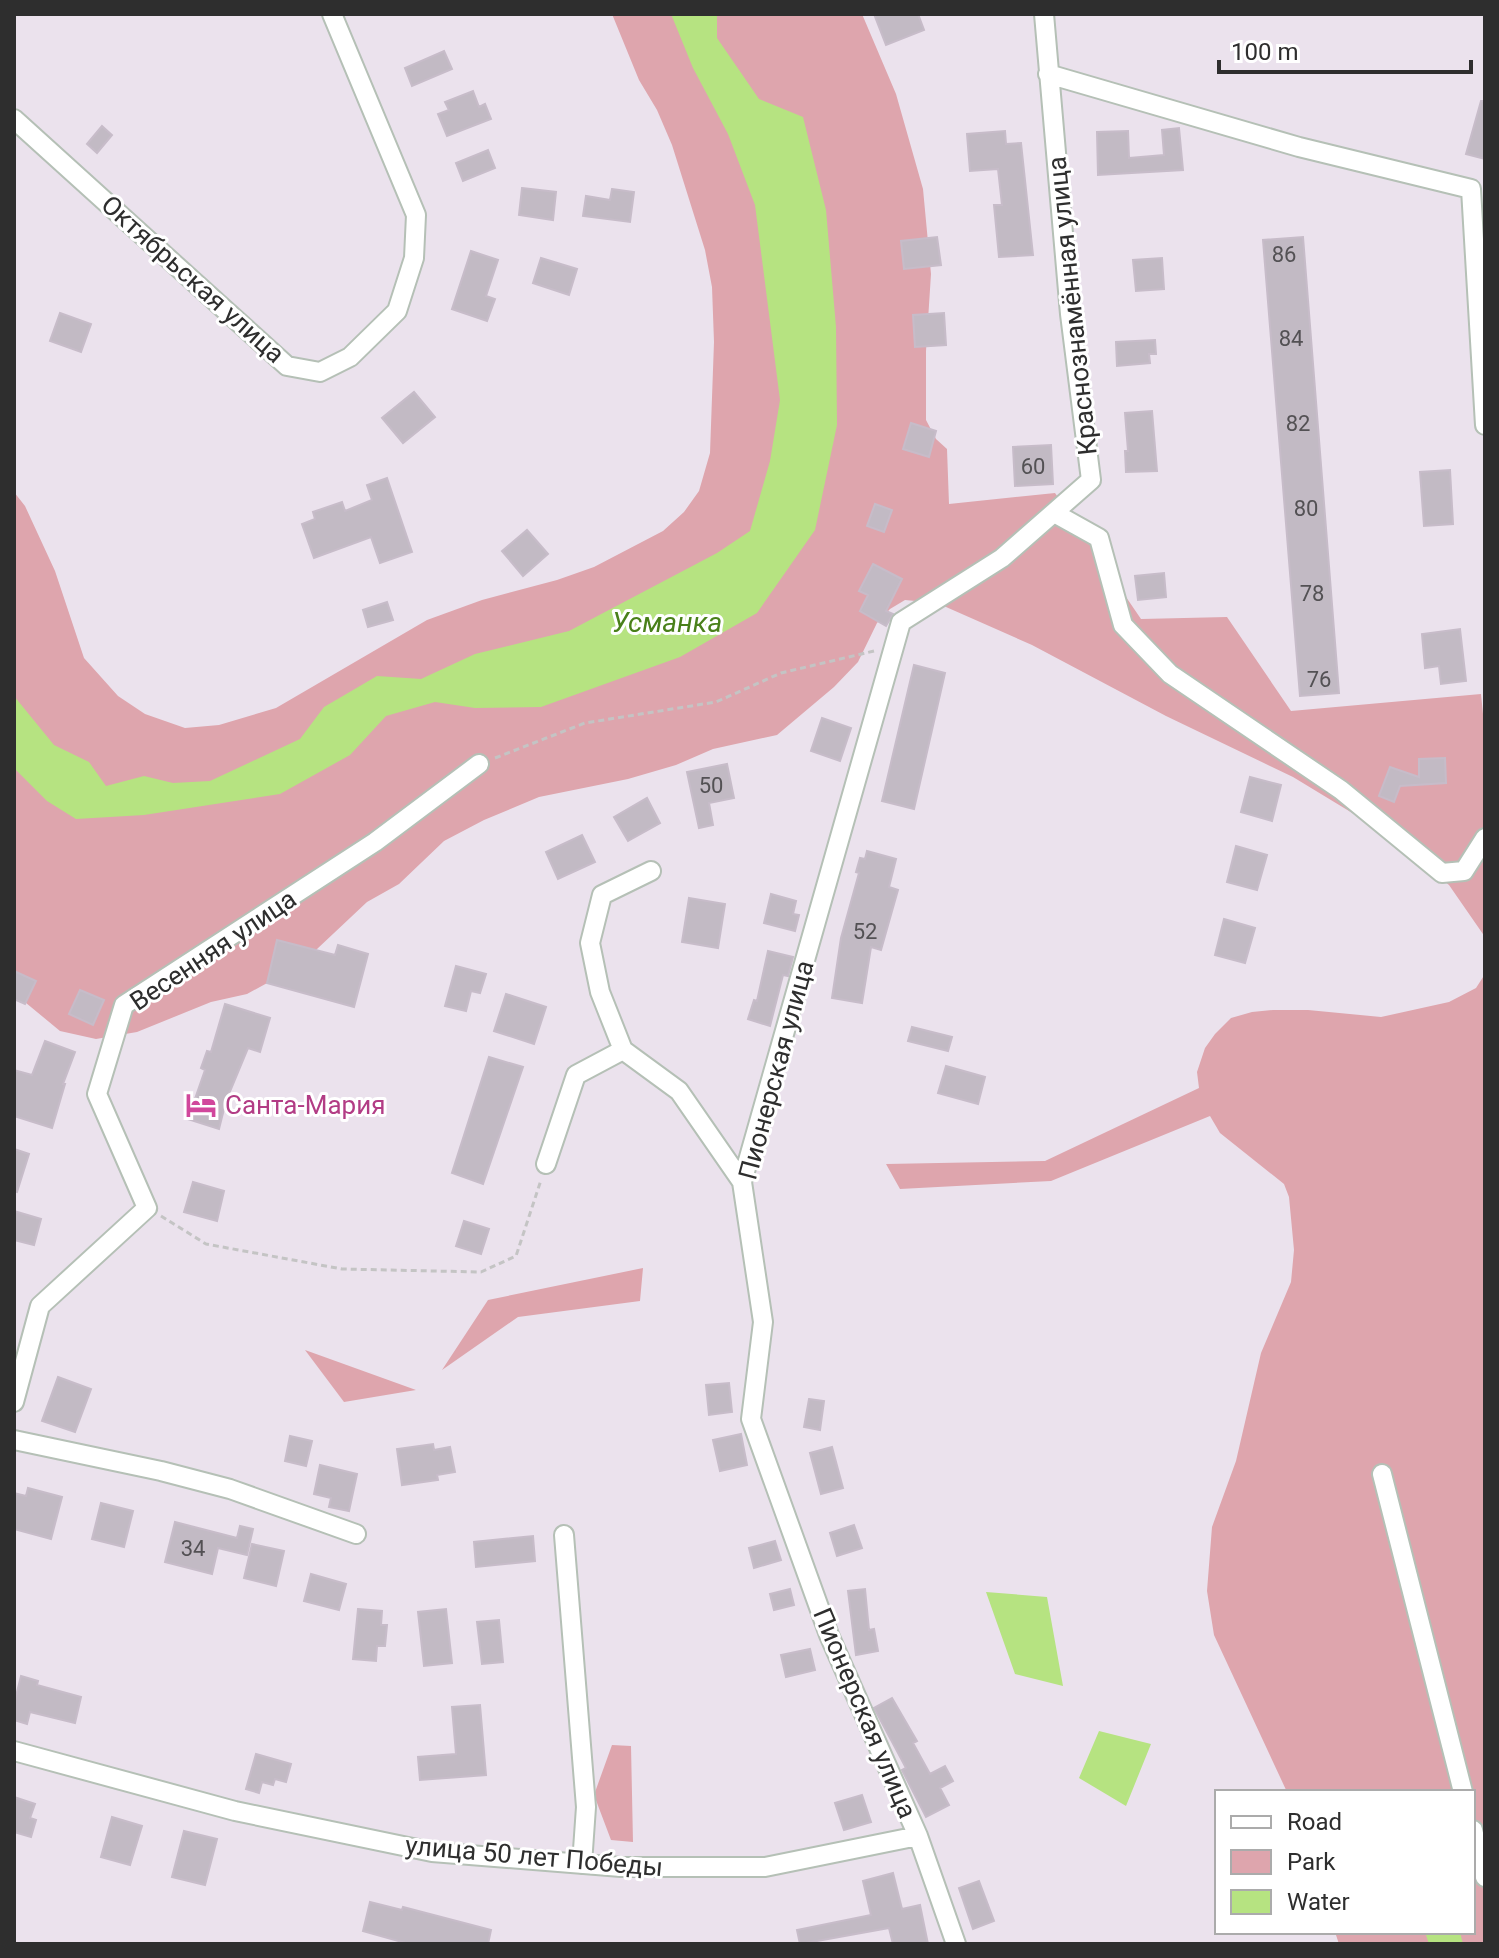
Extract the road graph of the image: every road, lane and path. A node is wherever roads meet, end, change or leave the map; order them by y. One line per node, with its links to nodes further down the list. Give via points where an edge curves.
1 (332, 14): 4 (street, Октябрьская улица, via 416,215 414,258 397,311 350,357 320,372 287,366)
2 (1044, 14): 3 (street, Краснознамённая улица)
3 (1048, 74): 5 (street, via 1299,147 1471,189); 6 (street, Краснознамённая улица, via 1091,480)
4 (14, 119)
5 (1485, 425)
6 (1054, 513): 7 (street, Краснознамённая улица); 10 (street, via 1099,538 1123,625 1170,674 1341,790 1442,873 1464,871)
7 (1002, 558): 14 (street, Пионерская улица, via 901,622)
8 (877, 650): 9 (path, via 781,673 716,702 585,723)
9 (479, 764): 15 (street, Весенняя улица, via 375,842 124,1005 97,1094)
10 (1485, 838)
11 (651, 871): 12 (street, via 602,895 590,943 600,992)
12 (623, 1050): 13 (street, via 576,1075); 14 (street, via 679,1091)
13 (546, 1164): 15 (path, via 516,1256 481,1272 342,1269 206,1244)
14 (742, 1182): 23 (street, Пионерская улица, via 763,1322 751,1419 829,1635)
15 (147, 1208): 16 (street, via 40,1306)
16 (14, 1402)
17 (14, 1440): 19 (street, via 230,1489)
18 (1382, 1474): 22 (street)
19 (356, 1534)
20 (564, 1535): 25 (street, via 586,1807)
21 (14, 1751): 25 (street, улица 50 лет Победы, via 235,1811 432,1852)
22 (1462, 1790)
23 (918, 1836): 25 (street, улица 50 лет Победы, via 765,1867); 27 (street, Пионерская улица)
24 (1475, 1838): 26 (street)
25 (582, 1864)
26 (1485, 1877)
27 (956, 1944)

